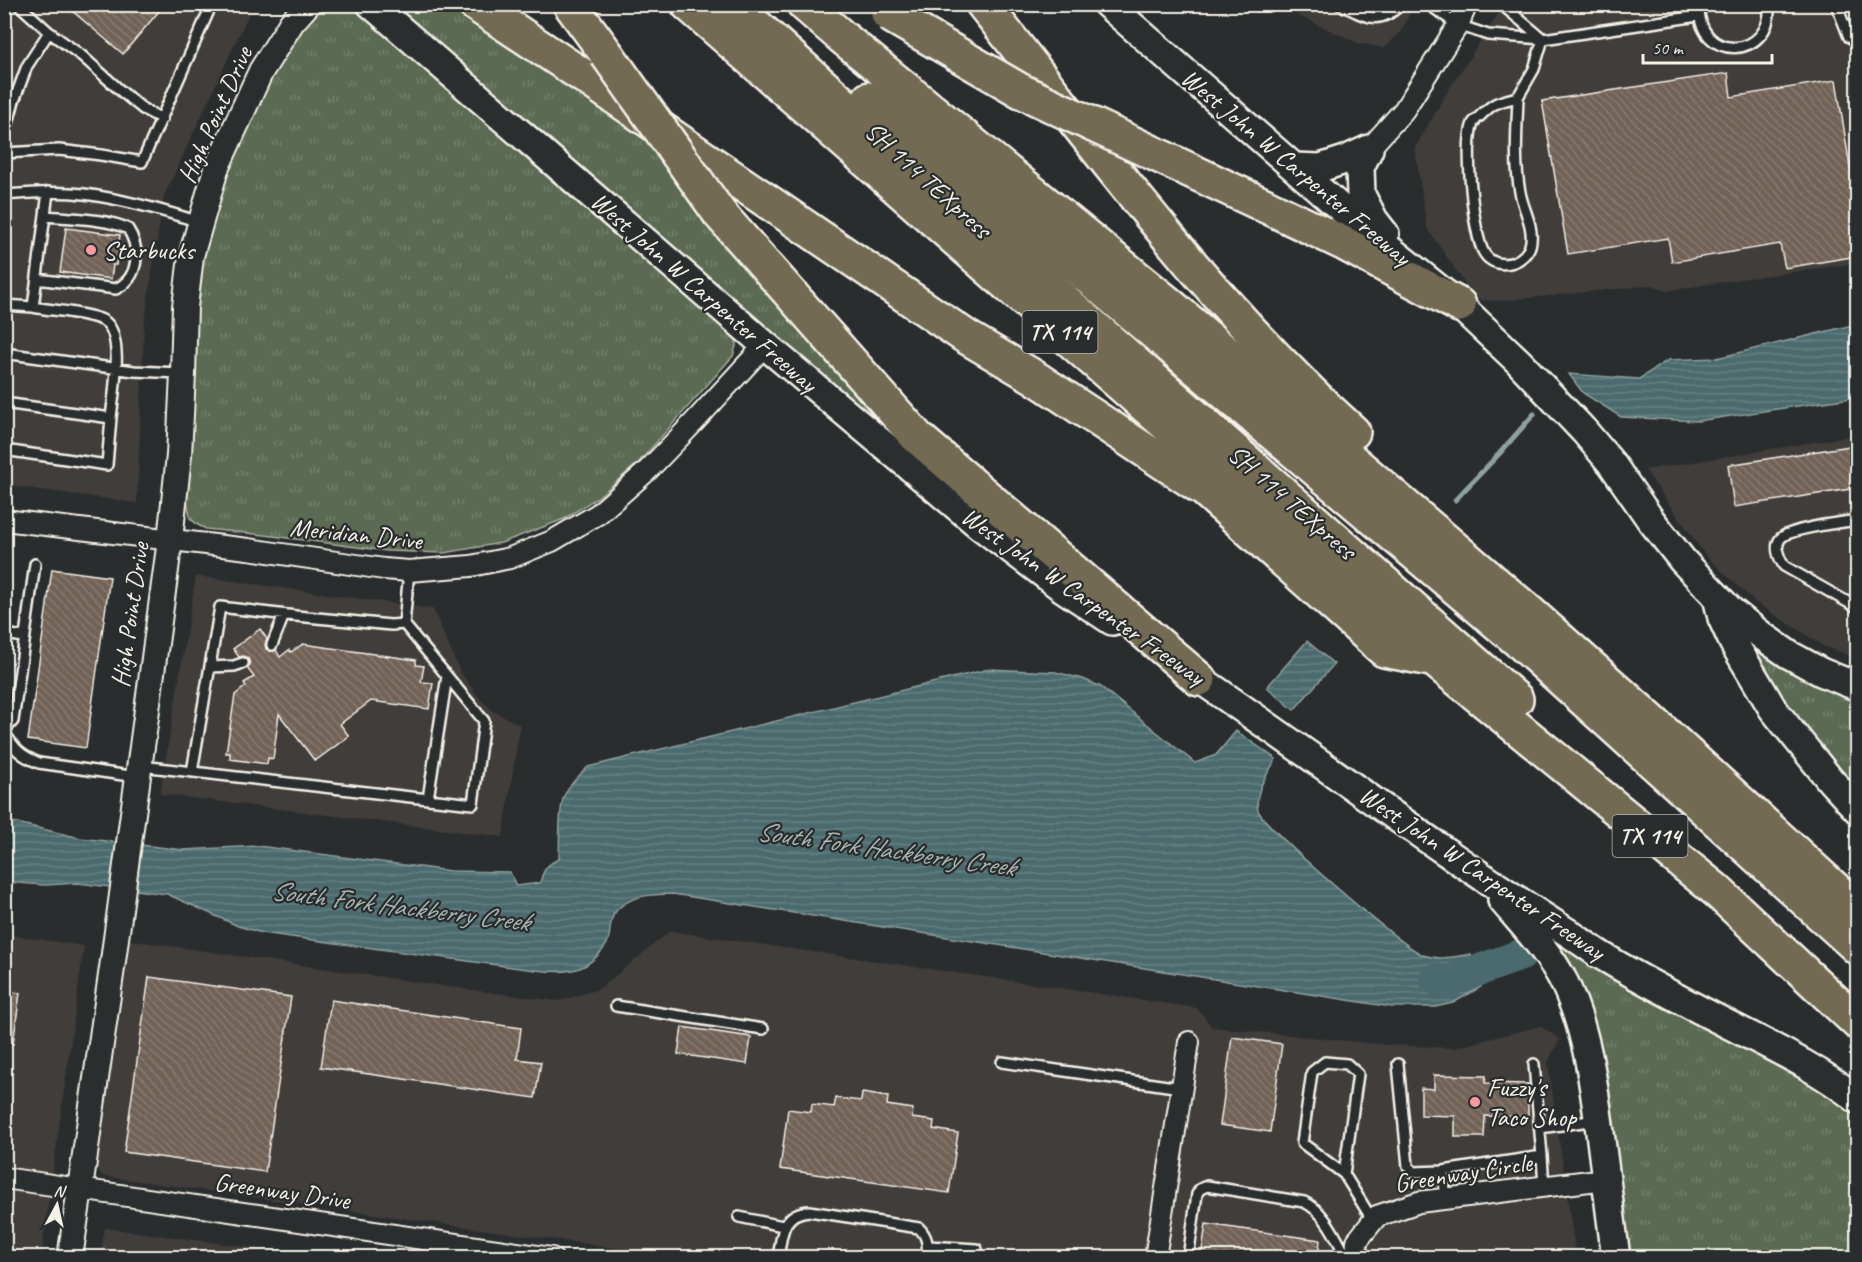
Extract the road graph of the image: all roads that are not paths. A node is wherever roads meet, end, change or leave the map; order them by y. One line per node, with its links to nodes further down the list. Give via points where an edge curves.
1 (18, 4): 24 (lane)
2 (212, 4): 28 (lane)
3 (308, 4): 36 (street, High Point Drive, via 292,21 261,72 216,169)
4 (371, 4): 42 (main road, West John W Carpenter Freeway)
5 (475, 4): 62 (highway, via 965,336 1205,490 1384,650)
6 (570, 4): 67 (highway, bridge, via 720,214 916,436)
7 (688, 4): 62 (highway, TX 114)
8 (732, 4): 76 (highway, SH 114 TEXpress, via 1671,835)
9 (758, 4): 75 (highway, SH 114 TEXpress, via 1528,649)
10 (804, 4): 56 (highway, via 1169,304)
11 (983, 4): 56 (highway, via 1179,249 1290,374 1502,564)
12 (1107, 4): 32 (main road, West John W Carpenter Freeway)
13 (1338, 4): 14 (lane, via 1375,19 1391,14)
14 (1401, 4)
15 (1428, 4): 23 (lane)
16 (1467, 4): 23 (street)
17 (1501, 4): 25 (lane)
18 (1699, 4): 22 (lane)
19 (1769, 4): 22 (lane, via 1770,15 1761,36 1741,47 1729,48 1708,37)
20 (1836, 4): 26 (lane, via 1849,37)
21 (880, 9): 40 (highway, bridge, via 1021,91 1345,244)
22 (1698, 16): 25 (lane)
23 (1458, 25): 25 (lane, via 1488,35); 30 (street, via 1404,110)
24 (49, 32): 28 (lane, via 143,109); 29 (lane, via 27,66)
25 (1543, 39): 27 (lane, via 1534,69)
26 (1857, 42)
27 (1518, 97): 27 (lane, via 1494,102 1473,123 1468,160 1476,232 1484,255 1496,264 1512,264 1522,258 1531,244 1516,161)
28 (162, 119): 31 (lane, via 142,162 59,150)
29 (4, 138)
30 (1369, 149): 32 (main road, via 1320,168); 37 (main road, via 1360,167 1361,195)
31 (4, 153)
32 (1294, 167): 37 (main road, West John W Carpenter Freeway)
33 (48, 192): 34 (lane); 35 (lane); 36 (lane, via 124,202)
34 (4, 195)
35 (45, 216): 38 (lane); 38 (lane, via 128,229 136,250 135,264 132,276 116,289)
36 (201, 222): 45 (street, High Point Drive, via 191,256)
37 (1404, 260): 40 (main road, West John W Carpenter Freeway)
38 (37, 279): 41 (lane)
39 (4, 305): 41 (lane)
40 (1459, 305): 54 (main road, West John W Carpenter Freeway, via 1578,423 1683,561)
41 (33, 307): 44 (lane, via 105,321 113,330)
42 (765, 345): 53 (street, Meridian Drive, via 647,471 598,514 552,541 510,558); 67 (main road, West John W Carpenter Freeway, via 979,525 1061,587)
43 (4, 353): 44 (lane)
44 (116, 368): 45 (lane); 47 (lane)
45 (183, 374): 51 (street, High Point Drive)
46 (4, 403): 47 (lane)
47 (111, 418): 48 (lane, via 107,465)
48 (4, 450)
49 (4, 520): 51 (street, Meridian Drive)
50 (1857, 520): 55 (lane, via 1790,532 1780,539 1777,549 1784,566)
51 (170, 540): 53 (street, Meridian Drive); 69 (street, High Point Drive)
52 (35, 564): 60 (lane)
53 (409, 571): 58 (lane)
54 (1717, 597): 66 (main road, via 1780,649 1821,672); 72 (main road, West John W Carpenter Freeway, via 1733,642 1773,710)
55 (1857, 608)
56 (1529, 612): 74 (highway)
57 (284, 615): 58 (lane); 61 (lane); 64 (lane, via 220,607)
58 (404, 624): 65 (lane)
59 (4, 634): 60 (lane)
60 (24, 637): 68 (lane, via 13,721)
61 (272, 645)
62 (1433, 659): 78 (highway, TX 114, via 1716,890)
63 (243, 663): 64 (lane)
64 (210, 667): 70 (lane)
65 (447, 676): 71 (lane); 71 (lane, via 484,721 473,804)
66 (1853, 677)
67 (1199, 679): 73 (main road, West John W Carpenter Freeway)
68 (4, 731): 69 (lane, via 16,751 39,763)
69 (138, 771): 70 (lane); 94 (street, High Point Drive)
70 (192, 772): 71 (lane)
71 (428, 799)
72 (1857, 810)
73 (1481, 877): 85 (main road, West John W Carpenter Freeway, via 1607,959 1795,1058); 86 (main road, via 1532,935 1564,984 1593,1077)
74 (1857, 910)
75 (1857, 948)
76 (1857, 993)
77 (616, 1006): 79 (lane)
78 (1857, 1023)
79 (763, 1029)
80 (1189, 1042): 84 (street)
81 (1002, 1062): 84 (lane)
82 (1398, 1064): 89 (lane, via 1408,1166 1413,1172)
83 (1534, 1064): 87 (lane)
84 (1180, 1088): 105 (street)
85 (1857, 1100)
86 (1598, 1120): 87 (lane); 92 (main road)
87 (1540, 1128): 88 (lane)
88 (1542, 1156): 89 (lane); 93 (lane)
89 (1443, 1172): 95 (lane)
90 (1344, 1174): 90 (lane, via 1358,1074 1347,1064 1324,1062 1312,1072 1302,1143); 97 (lane)
91 (4, 1178): 94 (street, Greenway Drive)
92 (1606, 1179): 93 (street, Greenway Circle); 109 (main road)
93 (1544, 1187): 95 (street, Greenway Circle)
94 (80, 1189): 101 (street, High Point Drive); 102 (street, Greenway Drive)
95 (1446, 1199): 97 (street, Greenway Circle, via 1419,1202 1377,1216)
96 (739, 1217): 98 (lane)
97 (1373, 1221): 108 (street, Greenway Circle, via 1358,1241)
98 (783, 1226): 99 (lane, via 800,1212 809,1211 920,1228); 103 (lane)
99 (928, 1246): 100 (lane); 104 (lane)
100 (977, 1249)
101 (70, 1257)
102 (552, 1257)
103 (778, 1257)
104 (927, 1257)
105 (1155, 1257)
106 (1188, 1257): 107 (lane, via 1197,1194 1207,1186 1312,1205)
107 (1347, 1257)
108 (1356, 1257)
109 (1616, 1257)

